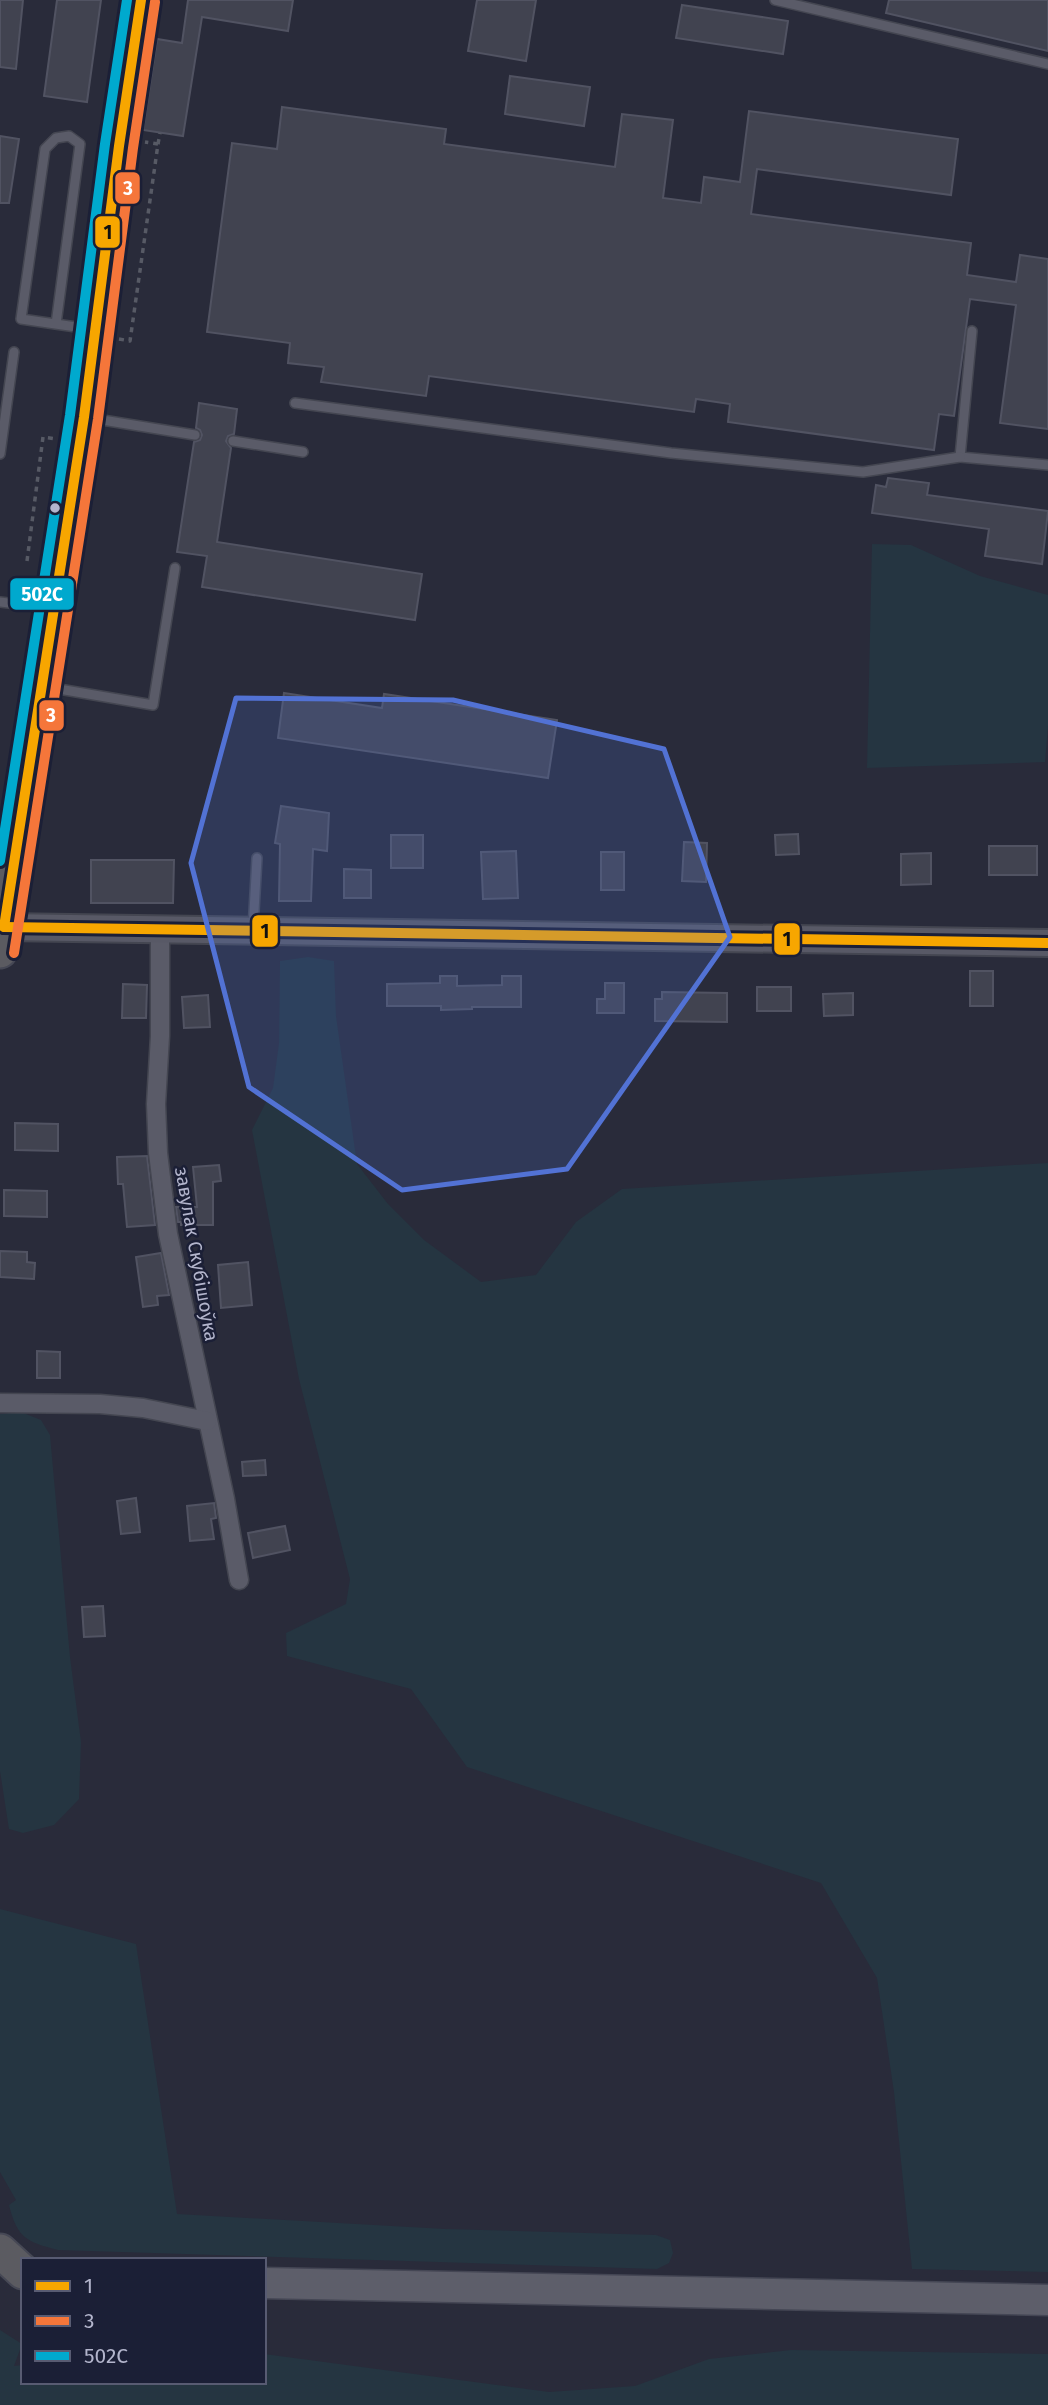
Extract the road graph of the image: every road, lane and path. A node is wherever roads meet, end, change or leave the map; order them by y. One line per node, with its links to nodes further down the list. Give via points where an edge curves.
1 (141, 0): 9 (highway, via 119,146)
2 (775, 0): 3 (lane)
3 (1048, 64)
4 (160, 133): 6 (path)
5 (132, 140): 6 (path)
6 (158, 144): 9 (path, via 130,341)
7 (56, 324): 7 (lane, via 21,319 45,149 56,138 69,136 79,144); 9 (lane)
8 (972, 331): 17 (lane)
9 (107, 334): 12 (highway)
10 (15, 352): 16 (lane)
11 (295, 403): 17 (lane, via 671,453 863,472)
12 (82, 429): 13 (lane); 19 (path, via 43,437); 22 (highway)
13 (195, 435)
14 (233, 441): 15 (lane)
15 (303, 452)
16 (0, 454)
17 (960, 457): 18 (lane)
18 (1048, 465)
19 (27, 561)
20 (175, 568): 23 (lane, via 153,705)
21 (0, 602): 22 (lane)
22 (55, 608): 23 (highway)
23 (42, 687): 27 (highway)
24 (257, 858): 26 (lane)
25 (160, 929): 26 (main road); 27 (main road); 30 (street, завулак Скубішоўка, via 158,1153 168,1234)
26 (253, 931): 28 (main road)
27 (2, 939)
28 (1048, 943)
29 (0, 1403): 30 (street, via 122,1406)
30 (207, 1421): 31 (street, завулак Скубішоўка)
31 (239, 1580)
32 (0, 2251): 33 (highway)
33 (21, 2271)
34 (0, 2273): 35 (main road)
35 (21, 2273)
36 (266, 2283): 37 (main road)
37 (1048, 2300)

